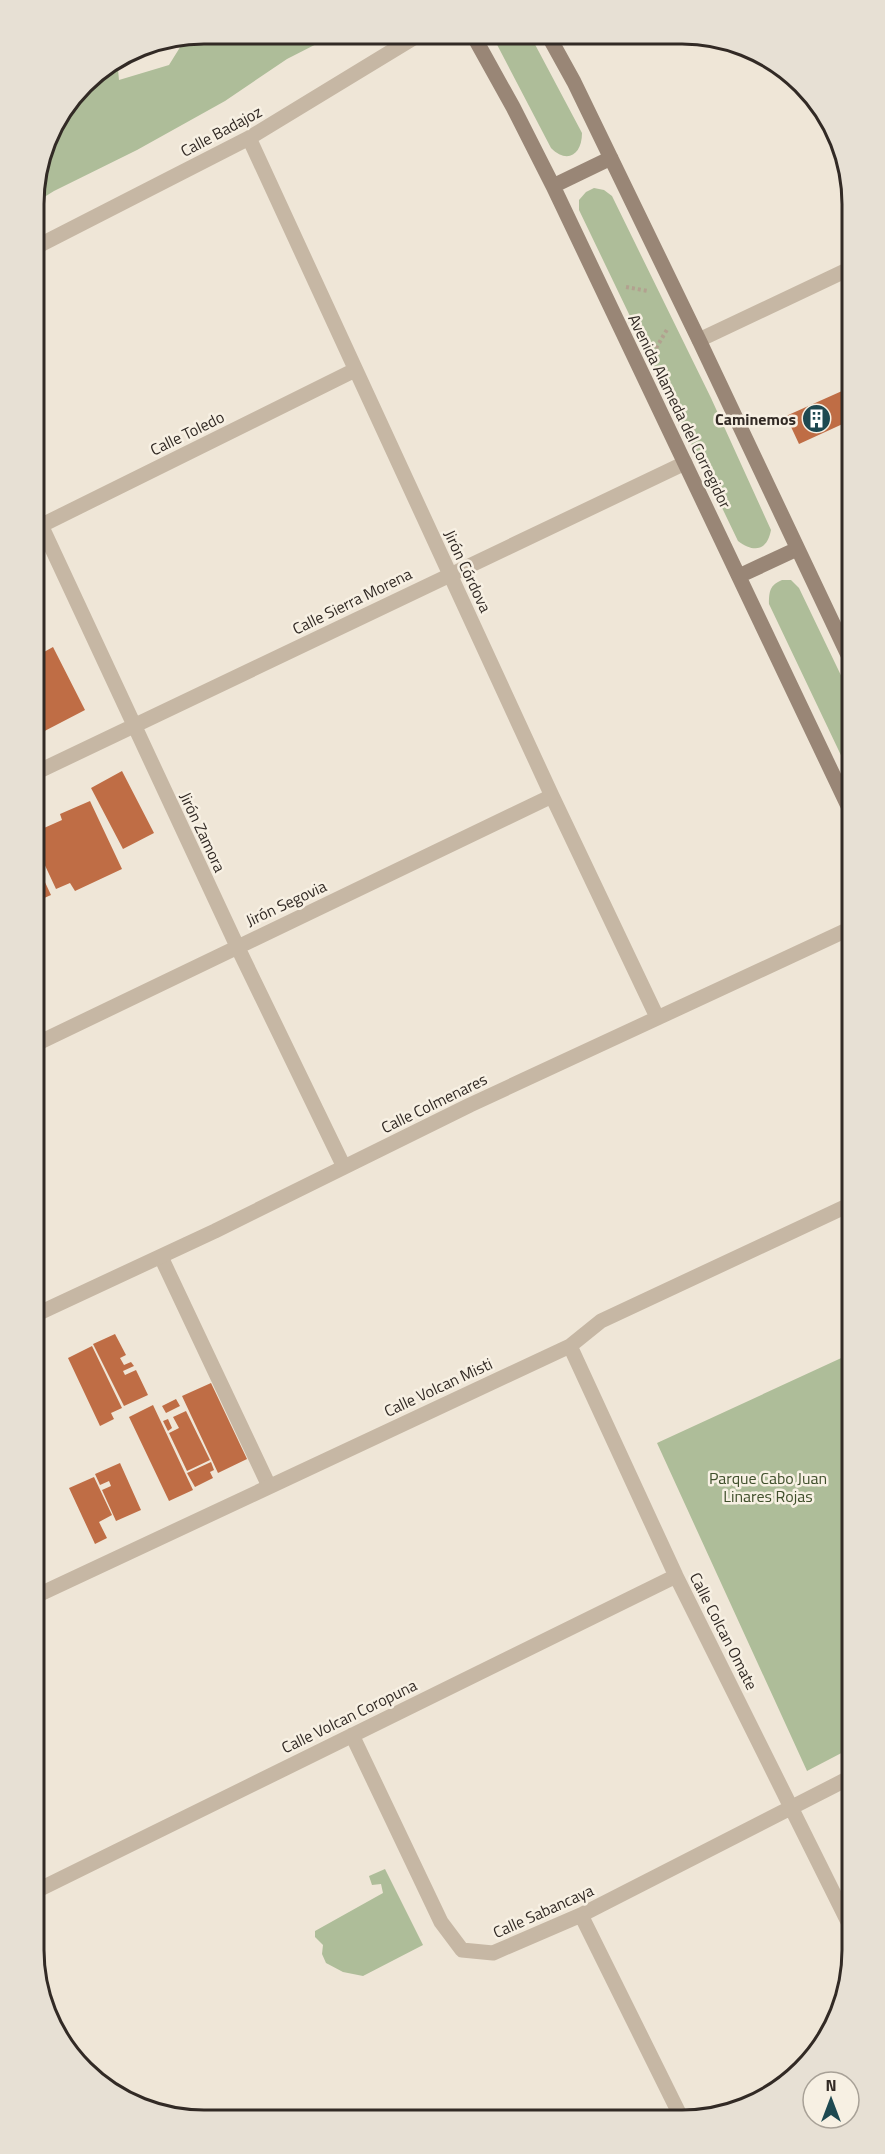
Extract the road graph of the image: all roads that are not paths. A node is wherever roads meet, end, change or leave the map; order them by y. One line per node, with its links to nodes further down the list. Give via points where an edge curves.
1 (404, 44): 4 (street, Calle Badajoz)
2 (478, 44): 6 (main road, Avenida Alameda del Corregidor)
3 (553, 44): 5 (main road)
4 (249, 138): 7 (street, Calle Badajoz); 10 (street, Jirón Córdova)
5 (611, 158): 6 (main road); 9 (main road)
6 (553, 186): 11 (main road, Avenida Alameda del Corregidor)
7 (44, 244)
8 (842, 272): 9 (street)
9 (699, 340): 14 (main road)
10 (356, 370): 12 (street, Calle Toledo); 15 (street, Jirón Córdova)
11 (685, 463): 15 (street, Calle Sierra Morena); 16 (main road, Avenida Alameda del Corregidor)
12 (44, 524)
13 (44, 539): 18 (street, Jirón Zamora)
14 (797, 549): 16 (main road); 17 (main road)
15 (450, 574): 18 (street, Calle Sierra Morena); 21 (street, Jirón Córdova)
16 (739, 576): 20 (main road, Avenida Alameda del Corregidor)
17 (842, 643)
18 (134, 726): 19 (street, Calle Sierra Morena); 23 (street, Jirón Zamora)
19 (44, 769)
20 (842, 793)
21 (552, 796): 23 (street, Jirón Segovia); 24 (street, Jirón Córdova)
22 (842, 932): 24 (street, Calle Colmenares)
23 (237, 946): 25 (street, Jirón Segovia); 26 (street, Jirón Zamora)
24 (657, 1017): 26 (street, Calle Colmenares)
25 (44, 1040)
26 (344, 1167): 28 (street, Calle Colmenares)
27 (841, 1209): 30 (street, Calle Volcan Misti, via 601,1321)
28 (162, 1257): 29 (street, Calle Colmenares); 31 (street)
29 (44, 1311)
30 (570, 1347): 31 (street, Calle Volcan Misti); 32 (street, Calle Colcan Omate)
31 (268, 1486): 33 (street, Calle Volcan Misti)
32 (676, 1576): 34 (street, Calle Volcan Coropuna); 36 (street, Calle Colcan Omate)
33 (44, 1592)
34 (352, 1735): 37 (street, Calle Volcan Coropuna); 39 (street, Calle Sabancaya, via 441,1922 462,1950 493,1953)
35 (841, 1782): 36 (street, Calle Sabancaya)
36 (792, 1806): 38 (street, Calle Colcan Omate); 39 (street, Calle Sabancaya)
37 (44, 1887)
38 (841, 1907)
39 (581, 1915): 40 (street)
40 (678, 2110)

